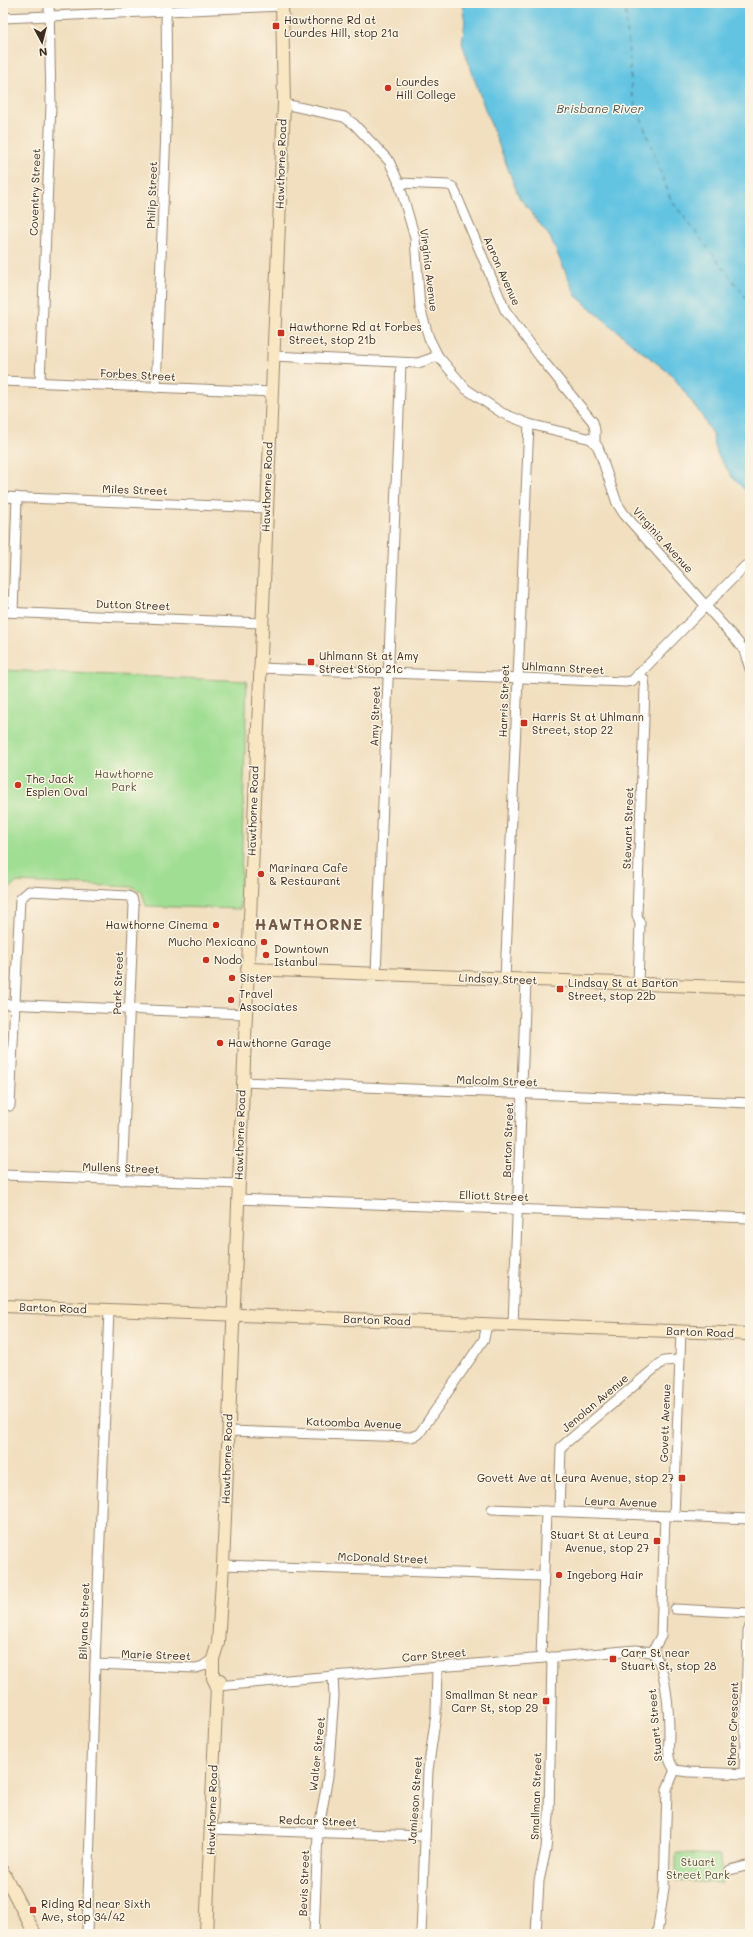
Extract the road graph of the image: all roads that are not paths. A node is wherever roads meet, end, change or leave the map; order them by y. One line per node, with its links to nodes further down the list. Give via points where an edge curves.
1 (49, 3): 4 (street, Coventry Street)
2 (282, 5): 3 (street); 6 (street, Hawthorne Road)
3 (166, 7): 4 (street); 13 (street, Philip Street, via 167,102)
4 (49, 16): 5 (street); 12 (street, Coventry Street, via 51,105)
5 (3, 18)
6 (284, 104): 7 (street, Virginia Avenue, via 344,117 389,161); 8 (street, Hawthorne Road)
7 (399, 183): 9 (street, Virginia Avenue, via 415,238 420,308 429,338); 16 (street, Aaron Avenue, via 453,187 505,310 593,422 596,430)
8 (273, 356): 10 (street); 14 (street, Hawthorne Road)
9 (438, 356): 10 (street, via 418,363); 15 (street, Virginia Avenue, via 466,389 502,413)
10 (401, 363): 27 (street, Amy Street)
11 (3, 381): 12 (street, Forbes Street)
12 (40, 382): 13 (street, Forbes Street)
13 (156, 388): 14 (street, Forbes Street)
14 (271, 392): 19 (street, Hawthorne Road)
15 (529, 424): 16 (street, Virginia Avenue); 29 (street, Harris Street)
16 (595, 442): 21 (street, Virginia Avenue, via 617,503 624,514)
17 (3, 497): 18 (street, Miles Street)
18 (17, 497): 19 (street, Miles Street); 23 (street)
19 (266, 508): 24 (street, Hawthorne Road)
20 (745, 566): 21 (street, Uhlmann Street)
21 (706, 606): 26 (street, Virginia Avenue, via 744,650); 28 (street, Uhlmann Street)
22 (3, 612): 23 (street, Dutton Street)
23 (13, 612): 24 (street, Dutton Street)
24 (261, 623): 25 (street, Hawthorne Road)
25 (259, 668): 27 (street, Uhlmann Street); 30 (street, Hawthorne Road)
26 (750, 669)
27 (388, 673): 29 (street, Uhlmann Street); 31 (street, Amy Street)
28 (638, 674): 29 (street, Uhlmann Street, via 632,681 625,682); 34 (street, Stewart Street, via 644,679 645,688 637,915 640,924)
29 (517, 678): 32 (street, Harris Street)
30 (247, 969): 31 (street, Lindsay Street); 39 (street, Hawthorne Road)
31 (376, 974): 32 (street, Lindsay Street)
32 (505, 979): 33 (street, Lindsay Street)
33 (526, 980): 34 (street, Lindsay Street); 41 (street, Barton Street)
34 (638, 984): 35 (street, Lindsay Street)
35 (750, 988)
36 (3, 1004): 37 (street)
37 (14, 1005): 38 (street); 38 (street, Park Street, via 19,904 22,895 29,891 132,898 134,905); 43 (street)
38 (130, 1009): 39 (street); 45 (street, Park Street)
39 (245, 1014): 40 (street, Hawthorne Road)
40 (242, 1082): 41 (street, Malcolm Street); 46 (street, Hawthorne Road)
41 (522, 1094): 42 (street, Malcolm Street); 48 (street, Barton Street)
42 (750, 1103)
43 (10, 1106)
44 (3, 1175): 45 (street, Mullens Street)
45 (122, 1180): 46 (street, Mullens Street)
46 (238, 1184): 47 (street, Hawthorne Road)
47 (237, 1199): 48 (street, Elliott Street); 52 (street, Hawthorne Road)
48 (517, 1209): 49 (street, Elliott Street); 54 (street, Barton Street)
49 (750, 1218)
50 (3, 1306): 51 (street, Barton Road)
51 (110, 1310): 52 (street, Barton Road); 75 (street, Bilyana Street)
52 (233, 1315): 53 (street, Barton Road); 58 (street, Hawthorne Road)
53 (487, 1324): 54 (street, Barton Road); 58 (street, Katoomba Avenue, via 484,1339 419,1434 411,1437)
54 (513, 1325): 55 (street, Barton Road)
55 (681, 1331): 56 (street, Barton Road); 57 (street, Govett Avenue)
56 (750, 1334)
57 (679, 1360): 61 (street, Jenolan Avenue, via 661,1363 561,1447); 63 (street, Govett Avenue)
58 (228, 1431): 65 (street, Hawthorne Road)
59 (492, 1508): 60 (street, Leura Avenue)
60 (546, 1511): 61 (street, Leura Avenue); 66 (street)
61 (559, 1511): 62 (street, Leura Avenue)
62 (665, 1516): 63 (street, Leura Avenue); 71 (street, via 660,1636)
63 (674, 1516): 64 (street, Leura Avenue)
64 (750, 1519)
65 (223, 1565): 66 (street, McDonald Street); 70 (street, Hawthorne Road)
66 (543, 1576): 73 (street)
67 (675, 1609): 68 (street)
68 (750, 1613)
69 (750, 1626): 80 (street, Shore Crescent)
70 (218, 1643): 74 (street, Hawthorne Road); 78 (street, Hawthorne Road, via 222,1652)
71 (652, 1652): 72 (street, Carr Street, via 642,1650); 79 (street, Stuart Street, via 659,1661 662,1671 670,1764)
72 (552, 1657): 73 (street, Carr Street); 92 (street, Smallman Street, via 548,1816 546,1849 539,1881)
73 (541, 1658): 76 (street, Carr Street)
74 (214, 1659): 75 (street, Marie Street, via 199,1667); 78 (street, Hawthorne Road, via 213,1678)
75 (95, 1664): 88 (street, Bilyana Street)
76 (437, 1667): 77 (street, Carr Street); 83 (street, Jamieson Street, via 436,1715 428,1770)
77 (333, 1676): 78 (street, Carr Street); 82 (street, Walter Street, via 328,1776)
78 (217, 1686): 81 (street, Hawthorne Road)
79 (675, 1770): 80 (street); 93 (street, Stuart Street, via 667,1788 664,1888)
80 (747, 1774)
81 (211, 1829): 82 (street, Redcar Street); 89 (street, Hawthorne Road)
82 (318, 1833): 83 (street, Redcar Street); 90 (street, Bevis Street)
83 (425, 1836): 91 (street, Jamieson Street)
84 (750, 1865): 85 (street)
85 (730, 1870)
86 (3, 1872): 87 (street)
87 (35, 1934)
88 (87, 1934)
89 (206, 1934)
90 (314, 1934)
91 (421, 1934)
92 (536, 1934)
93 (657, 1934)

